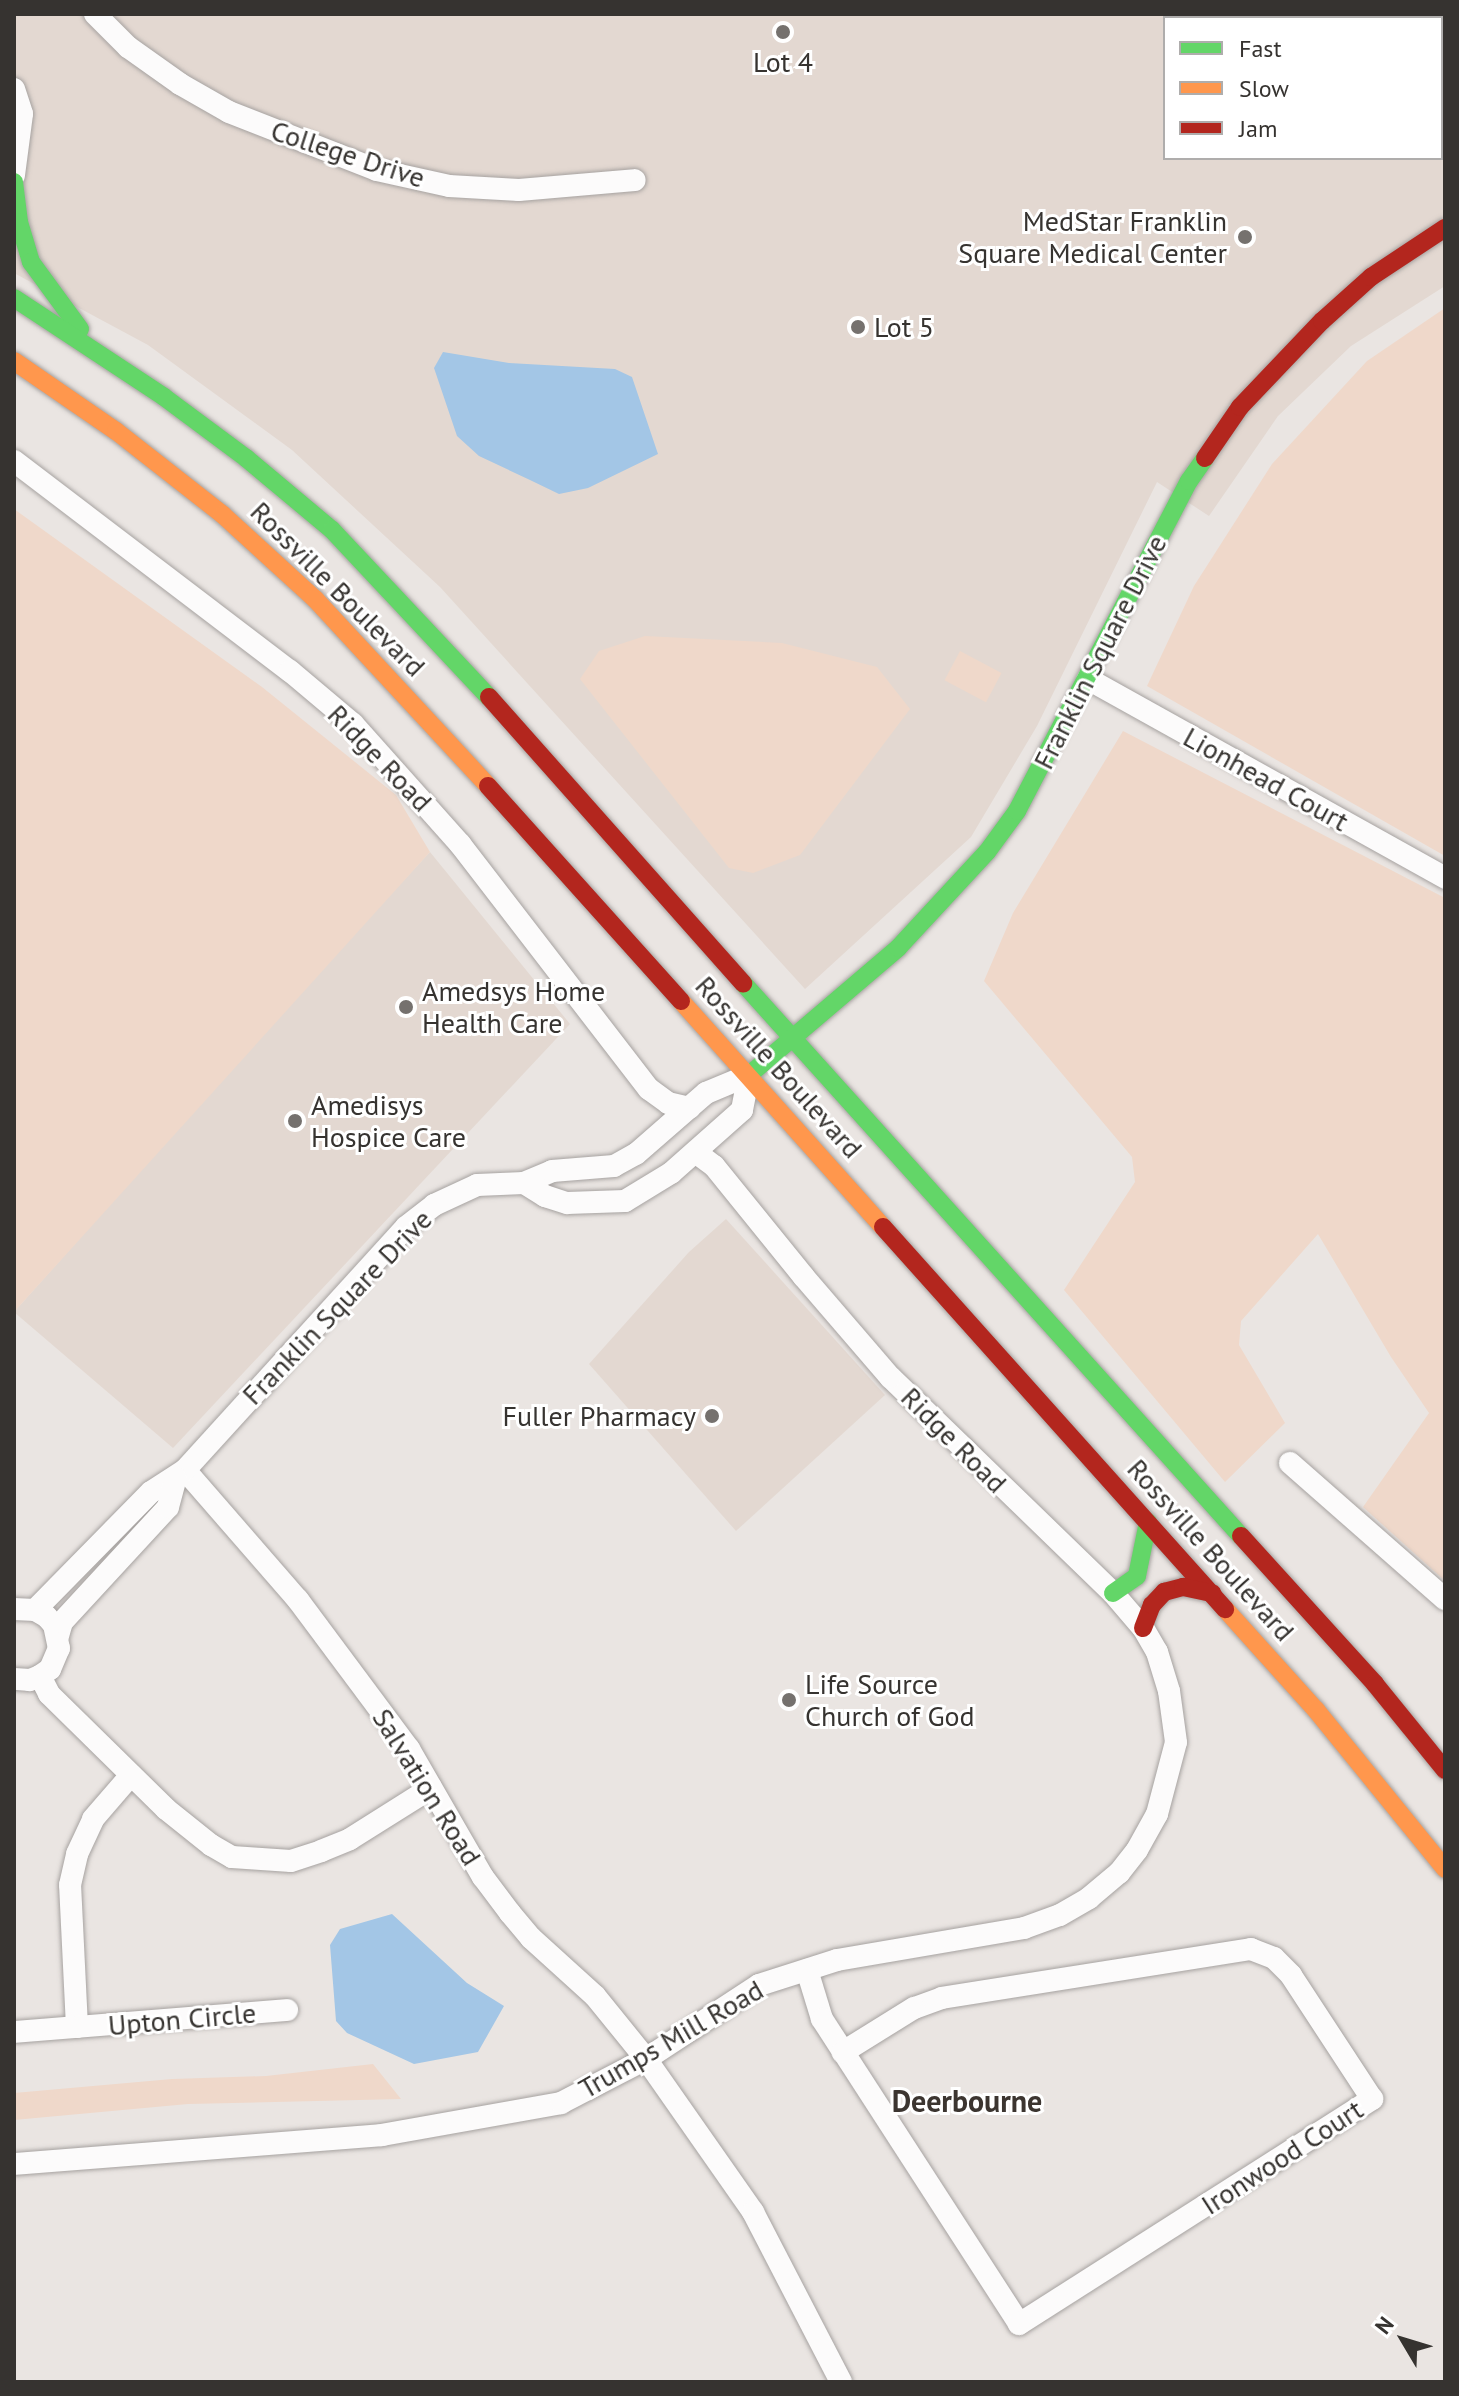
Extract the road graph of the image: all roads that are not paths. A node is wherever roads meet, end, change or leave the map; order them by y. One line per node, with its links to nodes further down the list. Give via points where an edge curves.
1 (95, 14): 4 (street, College Drive, via 128,47 229,112 377,170 449,186 519,190)
2 (14, 89): 3 (street, via 22,114)
3 (14, 175)
4 (635, 180)
5 (14, 182): 8 (main road, via 31,262)
6 (1445, 228): 11 (main road, Franklin Square Drive, via 1371,277 1240,407 1189,481)
7 (14, 298): 8 (main road, Rossville Boulevard)
8 (100, 353): 13 (main road, Rossville Boulevard, via 246,458 332,530 431,632)
9 (14, 361): 14 (main road, Rossville Boulevard, via 169,471 326,610)
10 (14, 461): 15 (street, Ridge Road, via 353,724 474,861 649,1089 668,1103)
11 (1088, 679): 12 (street, Lionhead Court); 13 (main road, Franklin Square Drive, via 1017,811 973,869 898,948)
12 (1445, 878)
13 (793, 1038): 14 (main road, Franklin Square Drive); 30 (main road, Rossville Boulevard, via 1375,1684)
14 (749, 1075): 15 (street, Franklin Square Drive, via 706,1093); 16 (street, Franklin Square Drive, via 742,1110); 20 (main road, Rossville Boulevard)
15 (689, 1108): 17 (street, Franklin Square Drive, via 614,1166 552,1171)
16 (697, 1153): 17 (street, Franklin Square Drive, via 625,1201 567,1203); 21 (street, Ridge Road, via 714,1166 890,1377)
17 (524, 1183): 19 (street, Franklin Square Drive, via 466,1189 406,1227)
18 (1290, 1463): 23 (street)
19 (180, 1474): 24 (street, Franklin Square Drive, via 151,1492); 26 (street, Franklin Square Drive, via 168,1507 62,1622); 32 (street, Salvation Road, via 298,1600 409,1749)
20 (1148, 1522): 21 (main road, via 1137,1576); 22 (main road, Rossville Boulevard)
21 (1113, 1593): 25 (street, Ridge Road)
22 (1212, 1593): 25 (main road, via 1183,1587 1164,1592); 33 (main road, Rossville Boulevard, via 1360,1761)
23 (1445, 1599)
24 (24, 1609): 26 (street, via 54,1625)
25 (1143, 1628): 29 (street, Ridge Road, via 1169,1691)
26 (58, 1636): 27 (street, Franklin Square Drive, via 56,1659)
27 (40, 1676): 28 (street); 31 (street, via 49,1694)
28 (14, 1679)
29 (1176, 1742): 34 (street, Trumps Mill Road, via 1150,1826 1119,1873 1089,1898 1024,1928 837,1960)
30 (1445, 1770)
31 (131, 1775): 32 (street, via 211,1845 232,1857 254,1860 291,1861 321,1851); 36 (street, Upton Circle, via 93,1819 70,1885)
32 (431, 1788): 39 (street, Salvation Road, via 510,1913 595,1996)
33 (1445, 1869)
34 (807, 1970): 38 (street, Ironwood Court, via 822,2019); 39 (street, Trumps Mill Road, via 759,1985)
35 (287, 2010): 36 (street, Upton Circle)
36 (77, 2027): 37 (street, Upton Circle)
37 (14, 2032)
38 (843, 2052): 38 (street, Ironwood Court, via 1019,2324 1372,2099 1291,1975 1274,1958 1251,1949 942,1998 914,2008)
39 (646, 2059): 40 (street, Trumps Mill Road, via 561,2103 442,2127); 41 (street, Salvation Road, via 753,2212)
40 (14, 2164)
41 (841, 2382)

